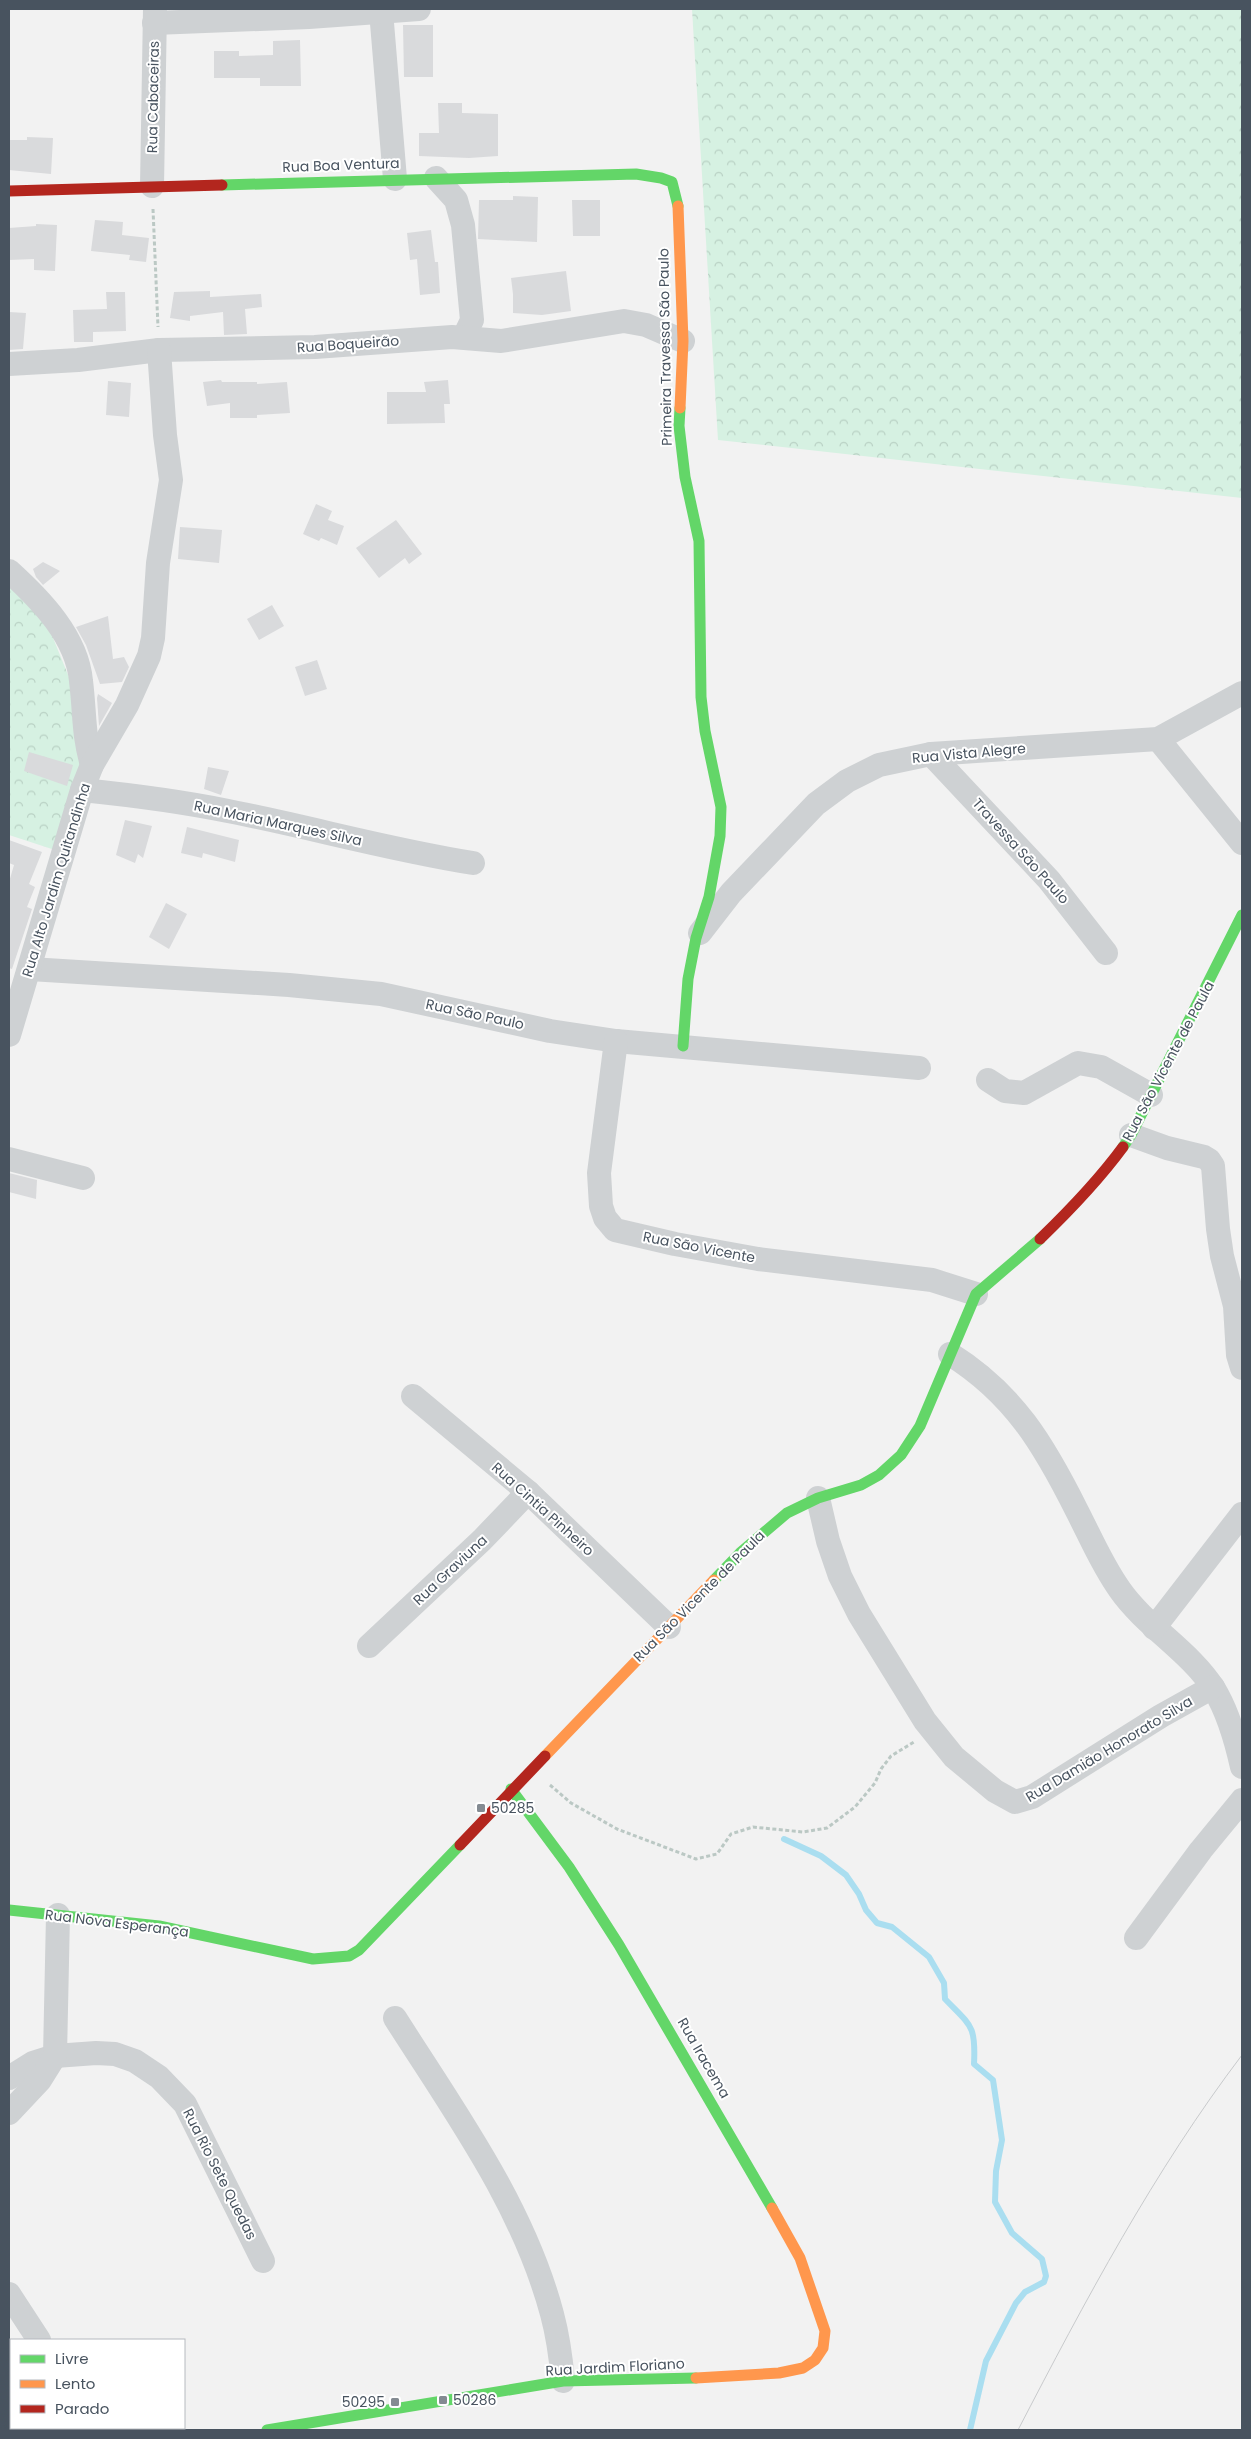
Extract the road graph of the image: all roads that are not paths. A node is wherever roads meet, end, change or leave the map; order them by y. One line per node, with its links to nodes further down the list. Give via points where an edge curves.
1 (419, 9): 2 (street)
2 (381, 11): 3 (street, via 309,18); 5 (street)
3 (154, 16): 7 (street, Rua Cabaceiras)
4 (436, 178): 5 (street, Rua Boa Ventura); 6 (street, Rua Boa Ventura, via 638,175 657,176); 9 (street, via 456,200 463,225 472,320)
5 (395, 179): 7 (street, Rua Boa Ventura)
6 (672, 182): 10 (street, Primeira Travessa São Paulo, via 678,199)
7 (152, 186): 8 (street, Rua Boa Ventura)
8 (9, 192)
9 (464, 337): 10 (street, Rua Boqueirão, via 501,341 624,321 646,325); 11 (street, Rua Boqueirão, via 315,347)
10 (683, 341): 22 (street, Primeira Travessa São Paulo, via 679,426 684,477 699,541 705,731 721,807 716,861)
11 (159, 350): 12 (street, Rua Boqueirão); 17 (street, Rua Alto Jardim Quitandinha, via 171,480 158,563 153,638 149,656 127,705)
12 (9, 364)
13 (9, 571): 17 (street, via 37,596 66,637 77,660 85,741)
14 (1237, 699): 15 (street, Rua Vista Alegre)
15 (1158, 739): 16 (street, Rua Vista Alegre); 19 (street)
16 (931, 754): 22 (street, Rua Vista Alegre, via 879,765 847,781 816,804 731,893); 23 (street, Travessa São Paulo, via 1049,880)
17 (92, 766): 18 (street, Rua Alto Jardim Quitandinha)
18 (82, 790): 20 (street, Rua Maria Marques Silva, via 160,798 419,855); 24 (street, Rua Alto Jardim Quitandinha)
19 (1242, 843)
20 (473, 863)
21 (1242, 916): 31 (street, Rua São Vicente de Paula)
22 (696, 938): 28 (street, Primeira Travessa São Paulo, via 688,979)
23 (1106, 953)
24 (30, 969): 25 (street, Rua Alto Jardim Quitandinha); 27 (street, Rua São Paulo, via 381,994 550,1031)
25 (13, 1009): 26 (street, Rua Alto Jardim Quitandinha)
26 (9, 1035)
27 (616, 1041): 28 (street, Rua São Paulo); 36 (street, Rua São Vicente, via 599,1182 601,1206 605,1218 615,1230 758,1259 932,1280)
28 (683, 1046): 29 (street, Rua São Paulo)
29 (919, 1068)
30 (988, 1080): 31 (street, via 1005,1090 1024,1093 1078,1063 1102,1067)
31 (1151, 1095): 32 (street, Rua São Vicente de Paula)
32 (1131, 1135): 35 (street, via 1209,1160 1216,1174 1218,1229); 36 (street, Rua São Vicente de Paula, via 1072,1209)
33 (9, 1159): 34 (street)
34 (83, 1178)
35 (1236, 1284): 38 (street, via 1238,1355)
36 (976, 1294): 37 (street, Rua São Vicente de Paula)
37 (950, 1354): 41 (street, Rua São Vicente de Paula, via 920,1426 901,1455 879,1475 861,1485); 44 (street, via 995,1386 1016,1409 1053,1464 1105,1568 1121,1592)
38 (1242, 1368)
39 (413, 1396): 40 (street, Rua Cintia Pinheiro)
40 (528, 1492): 43 (street, Rua Cintia Pinheiro); 45 (street, Rua Graviuna)
41 (818, 1498): 43 (street, Rua São Vicente de Paula, via 767,1528); 46 (street, Rua Damião Honorato Silva, via 840,1576 887,1663 932,1731 954,1757 1007,1799 1023,1801)
42 (1242, 1514): 44 (street)
43 (669, 1627): 48 (street, Rua São Vicente de Paula)
44 (1154, 1628): 46 (street)
45 (369, 1646)
46 (1213, 1687): 47 (street, via 1231,1726)
47 (1242, 1767)
48 (511, 1789): 53 (street, Rua São Vicente de Paula, via 359,1950 349,1956); 61 (street, Rua Iracema, via 569,1867 618,1944 800,2258 825,2331 823,2348)
49 (1242, 1800): 52 (street, via 1200,1850)
50 (9, 1910): 51 (street, Rua Nova Esperança)
51 (58, 1915): 53 (street, Rua Nova Esperança, via 159,1926); 55 (street)
52 (1136, 1938)
53 (313, 1960)
54 (395, 2018): 62 (street, via 487,2163 515,2219 552,2313)
55 (55, 2056): 56 (street, Rua Rio Sete Quedas, via 33,2063); 57 (street, via 40,2080); 58 (street, Rua Rio Sete Quedas, via 115,2054 135,2061 159,2077 185,2104)
56 (9, 2078)
57 (9, 2113)
58 (263, 2261)
59 (9, 2294): 60 (street)
60 (38, 2339)
61 (815, 2360): 62 (street, Rua Jardim Floriano, via 803,2368 779,2374)
62 (563, 2381): 63 (street, Rua Jardim Floriano)
63 (266, 2430)

